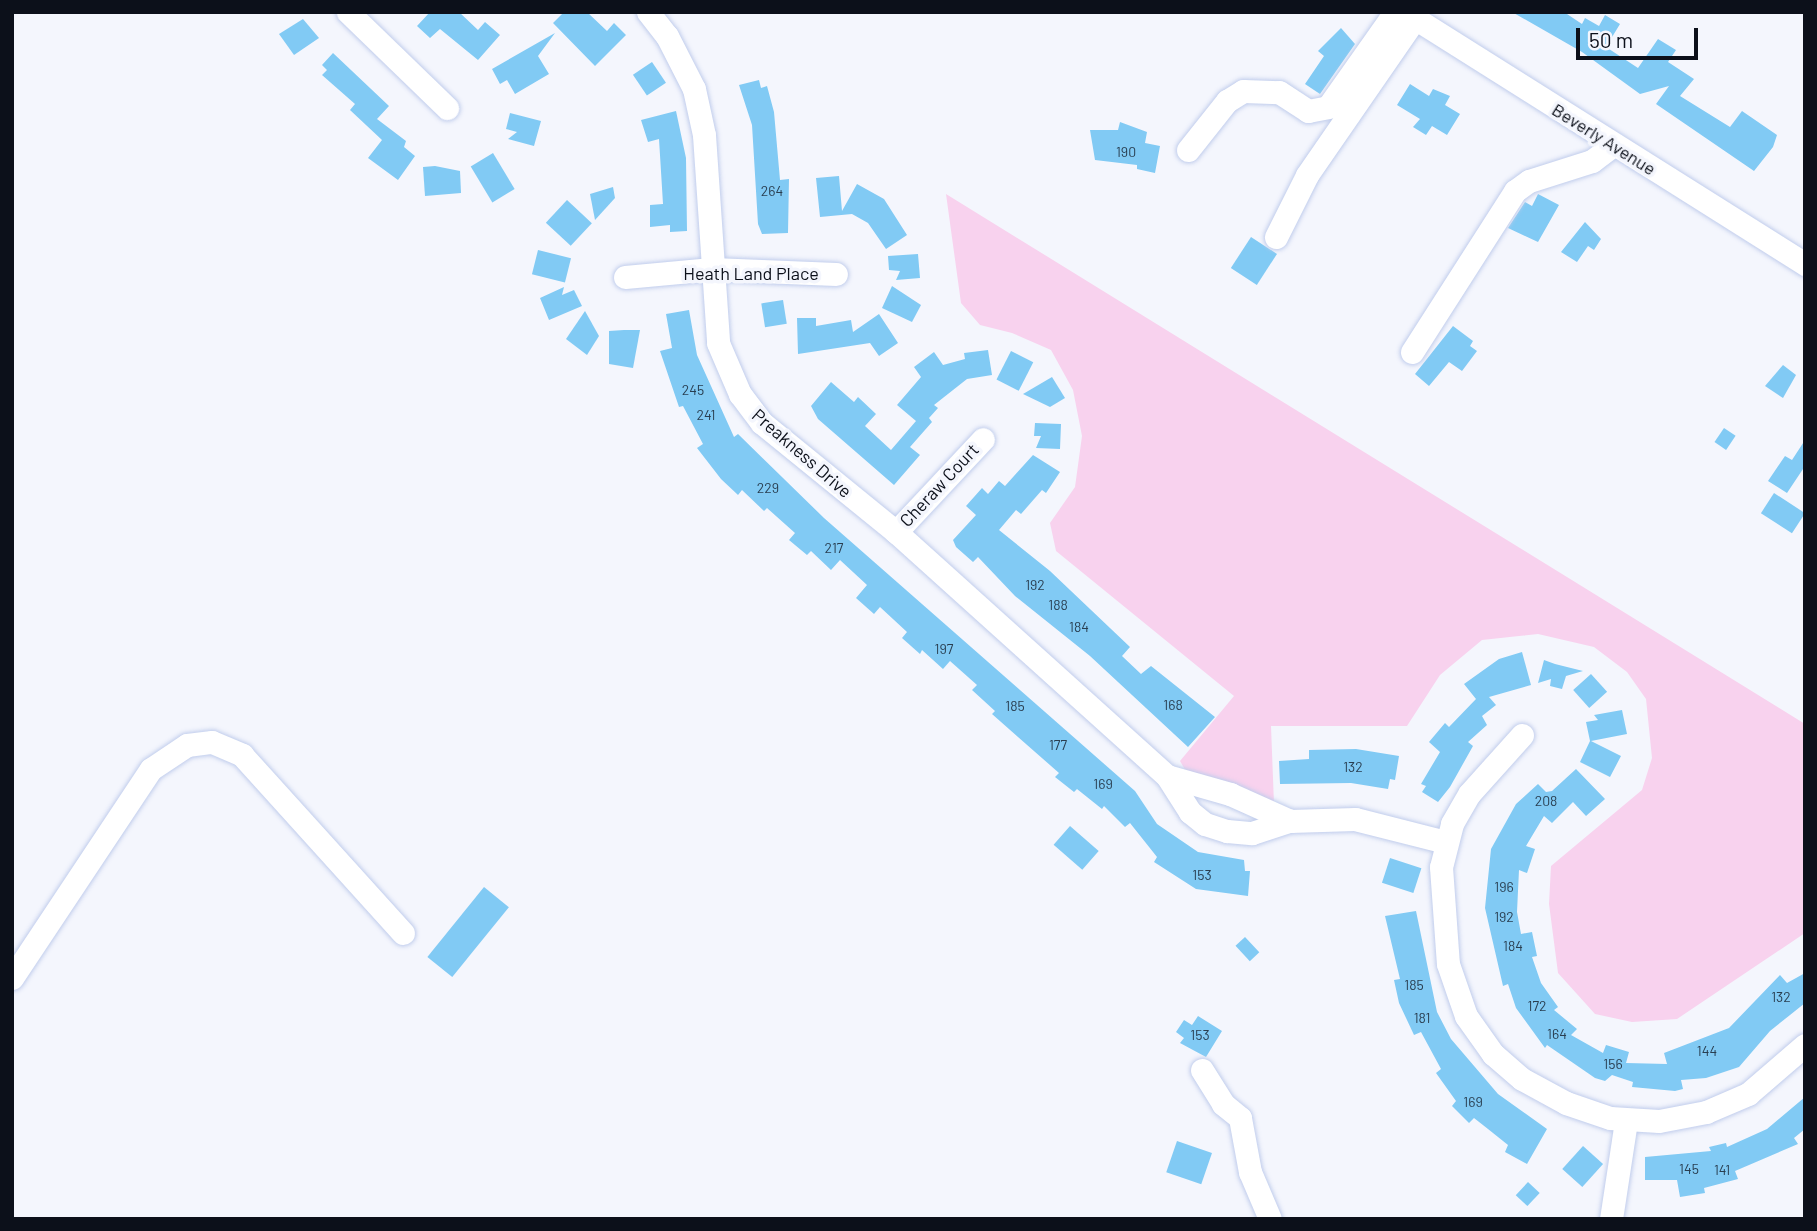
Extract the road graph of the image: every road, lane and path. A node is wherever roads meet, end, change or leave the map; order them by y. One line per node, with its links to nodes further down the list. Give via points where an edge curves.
1 (348, 12): 4 (street)
2 (648, 12): 9 (street, Preakness Drive, via 687,71 700,111)
3 (1405, 15): 5 (street, Beverly Avenue); 6 (street, via 1328,107 1308,111 1279,92 1243,91 1227,101); 7 (street, via 1307,175)
4 (447, 108)
5 (1613, 145): 8 (street, Beverly Avenue); 12 (street, via 1592,161 1529,181 1515,191)
6 (1188, 150)
7 (1276, 237)
8 (1805, 264)
9 (712, 269): 10 (street, Heath Land Place); 11 (street, Heath Land Place); 14 (street, Preakness Drive, via 718,343 740,394 762,423)
10 (836, 274)
11 (625, 277)
12 (1412, 352)
13 (983, 439): 14 (street, Cheraw Court)
14 (896, 532): 16 (street, Preakness Drive)
15 (1522, 735): 18 (street, via 1469,794)
16 (1167, 776): 17 (street, Preakness Drive, via 1230,794); 17 (street, Preakness Drive, via 1190,812 1205,824 1252,833)
17 (1290, 821): 18 (street, Preakness Drive, via 1354,818)
18 (1446, 842): 23 (street, via 1439,884 1444,942 1466,1016 1493,1054 1522,1079 1566,1103)
19 (403, 933): 20 (street, via 242,755 212,742 187,745 151,769)
20 (12, 978)
21 (1805, 1045): 23 (street, via 1763,1085 1730,1104 1681,1119)
22 (1202, 1070): 24 (street, via 1223,1104 1240,1118 1250,1172)
23 (1626, 1121): 25 (street)
24 (1270, 1219)
25 (1611, 1219)

